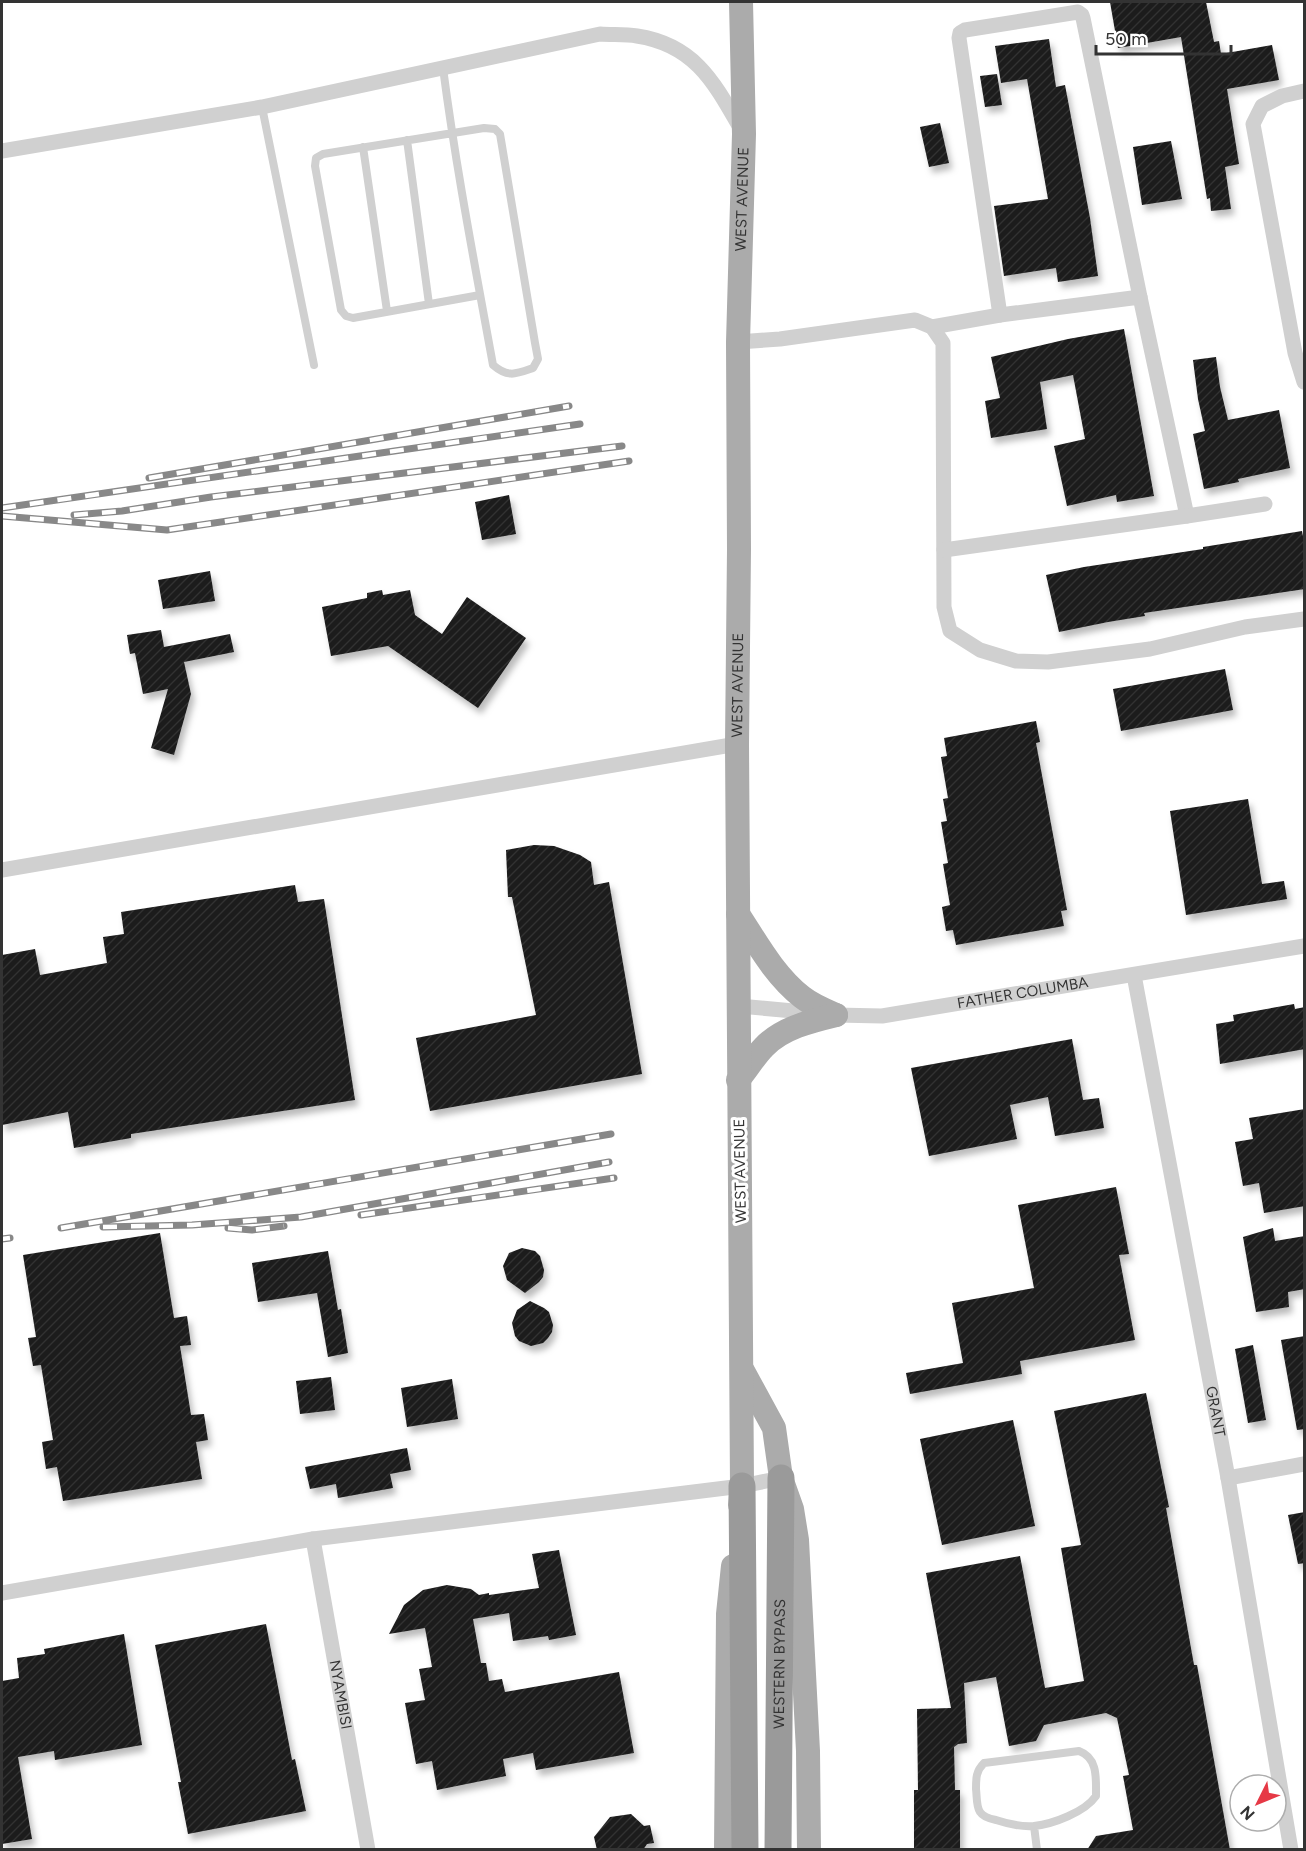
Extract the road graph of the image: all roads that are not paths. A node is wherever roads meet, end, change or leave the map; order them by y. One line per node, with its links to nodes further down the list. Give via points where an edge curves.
1 (741, 2): 6 (main road, WEST AVENUE)
2 (443, 68): 4 (street); 5 (lane); 6 (street, via 600,34 637,36 670,46 697,64 717,87)
3 (1305, 91): 17 (street, via 1262,106 1252,124)
4 (262, 107): 9 (street); 18 (lane)
5 (451, 133): 7 (lane); 10 (lane); 10 (lane, via 484,128 500,134 538,359 534,368 503,374 493,365)
6 (744, 135): 16 (main road, WEST AVENUE)
7 (407, 140): 8 (lane); 12 (lane)
8 (363, 147): 13 (lane); 13 (lane, via 323,154 316,158 315,166 341,310 353,318)
9 (2, 151)
10 (480, 295): 12 (lane)
11 (1140, 297): 14 (street); 14 (street, via 1083,18 1078,12 960,33); 21 (street)
12 (429, 304): 13 (lane)
13 (387, 311)
14 (1000, 315): 15 (street)
15 (932, 327): 16 (street, via 915,320); 22 (street, via 944,343)
16 (738, 342): 24 (main road, WEST AVENUE)
17 (1300, 352): 19 (street)
18 (314, 365)
19 (1305, 382)
20 (1265, 504): 21 (street)
21 (1187, 516): 22 (street)
22 (944, 550): 23 (street, via 944,607 950,631 980,650 1016,661 1048,662 1150,649 1245,627)
23 (1305, 620)
24 (737, 744): 25 (street); 26 (main road, WEST AVENUE)
25 (2, 870)
26 (738, 914): 29 (main road, WEST AVENUE); 30 (main road, via 785,982 802,998)
27 (1305, 946): 28 (street, FATHER COLUMBA)
28 (1134, 975): 30 (street, FATHER COLUMBA, via 882,1016); 35 (street, GRANT)
29 (739, 1006): 30 (street, FATHER COLUMBA); 31 (main road, WEST AVENUE)
30 (836, 1014): 31 (main road, via 807,1022 765,1045)
31 (738, 1080): 32 (main road, WEST AVENUE)
32 (742, 1369): 34 (main road, WEST AVENUE, via 774,1428); 36 (main road, WEST AVENUE)
33 (1305, 1464): 35 (street)
34 (781, 1478): 36 (street); 43 (highway, WESTERN BYPASS); 44 (main road, WEST AVENUE, via 797,1540)
35 (1228, 1478): 46 (street, GRANT)
36 (742, 1486): 37 (street); 41 (main road, WEST AVENUE, via 728,1614); 42 (highway)
37 (313, 1539): 38 (street); 40 (street, NYAMBISI)
38 (2, 1593)
39 (1034, 1826): 39 (lane, via 1082,1810 1092,1802 1096,1785 1093,1761 1087,1754 1079,1751 984,1763 979,1768 976,1778 980,1812 1011,1824); 45 (lane)
40 (368, 1850)
41 (726, 1850)
42 (745, 1850)
43 (778, 1850)
44 (809, 1850)
45 (1037, 1850)
46 (1291, 1850)

